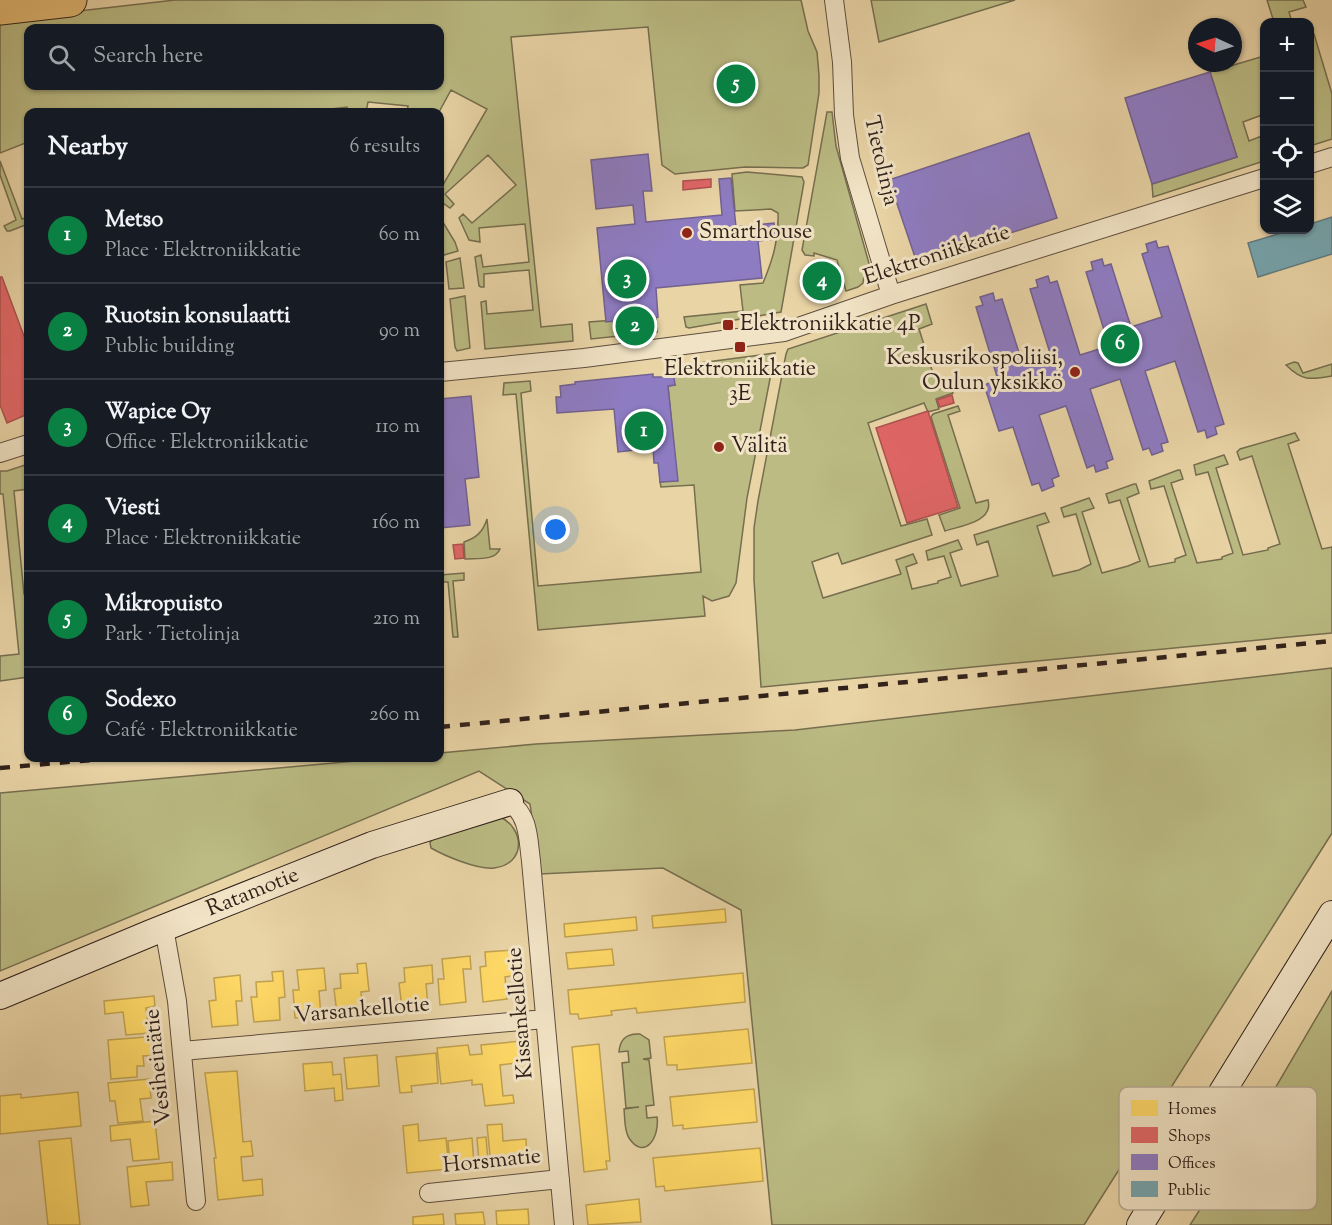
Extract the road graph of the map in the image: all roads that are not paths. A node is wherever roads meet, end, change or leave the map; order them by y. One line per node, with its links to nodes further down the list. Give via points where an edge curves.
1 (70, 0): 3 (highway)
2 (834, 0): 7 (street, Tietolinja, via 850,158)
3 (0, 8)
4 (1332, 157): 5 (street)
5 (1314, 163)
6 (1260, 179): 7 (street, Elektroniikkatie)
7 (891, 295): 8 (street, Elektroniikkatie, via 784,332)
8 (444, 372)
9 (24, 445): 10 (street)
10 (0, 453)
11 (510, 802): 13 (street, Ratamotie, via 372,845); 15 (street, Kissankellotie, via 520,810 525,823)
12 (1332, 914): 17 (street)
13 (164, 928): 14 (street, Ratamotie); 16 (street, Vesiheinätie)
14 (0, 996)
15 (545, 1019): 16 (street, Varsankellotie); 18 (street, Kissankellotie)
16 (182, 1051): 20 (street, Vesiheinätie)
17 (1225, 1087)
18 (560, 1179): 19 (street, Horsmatie); 22 (street, Kissankellotie)
19 (429, 1193)
20 (196, 1201)
21 (1149, 1210): 23 (street)
22 (564, 1225)
23 (1140, 1225)

